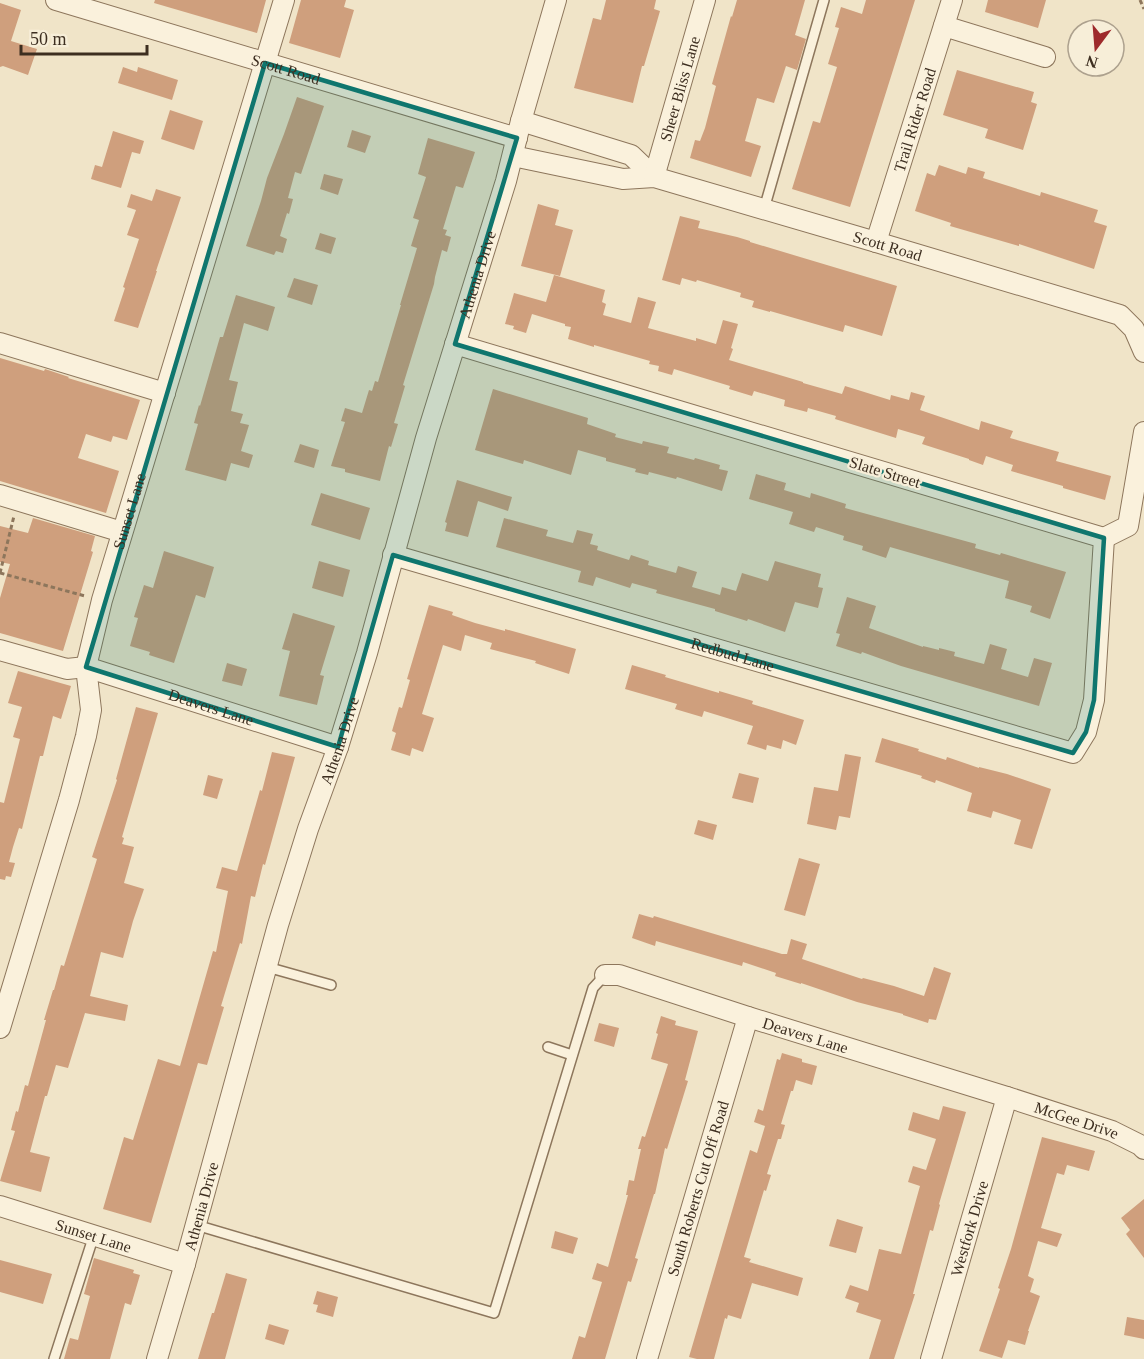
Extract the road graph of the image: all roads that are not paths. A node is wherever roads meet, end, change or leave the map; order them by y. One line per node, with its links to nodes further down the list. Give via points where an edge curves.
1 (56, 0): 9 (street, Scott Road)
2 (284, 0): 9 (street, Sunset Lane)
3 (556, 0): 10 (street, Athenia Drive)
4 (705, 0): 11 (street, Sheer Bliss Lane)
5 (824, 0): 12 (lane)
6 (952, 0): 7 (street, Trail Rider Road)
7 (944, 26): 8 (street); 13 (street, Trail Rider Road)
8 (1045, 57)
9 (265, 63): 10 (street, Scott Road); 17 (street, Sunset Lane)
10 (517, 139): 11 (street, Scott Road, via 623,179); 11 (street, Scott Road, via 631,155); 15 (street, Athenia Drive)
11 (654, 177): 12 (street, Scott Road)
12 (764, 209): 13 (street, Scott Road)
13 (876, 242): 16 (street, Scott Road, via 1120,315 1134,329)
14 (0, 344): 17 (street)
15 (455, 344): 21 (street, Slate Street); 22 (street, Athenia Drive)
16 (1144, 352)
17 (165, 393): 20 (street, Sunset Lane)
18 (1144, 432): 21 (street, via 1128,526)
19 (9, 498): 20 (street)
20 (122, 532): 24 (street, Sunset Lane)
21 (1104, 538): 22 (street, Redbud Lane, via 1094,700 1086,732 1072,753)
22 (393, 555): 25 (street, Athenia Drive)
23 (0, 650): 24 (street, Deavers Lane, via 67,669)
24 (86, 667): 25 (street, Deavers Lane); 30 (street, Sunset Lane, via 91,710 86,736)
25 (338, 747): 26 (street, Athenia Drive, via 308,829)
26 (267, 967): 28 (lane); 36 (street, Athenia Drive)
27 (605, 975): 29 (street, Deavers Lane, via 619,975); 32 (lane, via 593,988)
28 (331, 985)
29 (748, 1017): 33 (street, Deavers Lane); 41 (street, South Roberts Cut Off Road)
30 (0, 1028)
31 (548, 1047): 32 (lane)
32 (572, 1054): 36 (lane, via 494,1313)
33 (1007, 1097): 34 (street, McGee Drive, via 1112,1131); 42 (street, Westfork Drive)
34 (1144, 1149)
35 (0, 1206): 37 (street, Sunset Lane)
36 (196, 1225): 38 (street, Athenia Drive)
37 (94, 1235): 38 (street, Sunset Lane); 39 (lane)
38 (185, 1264): 40 (street, Athenia Drive)
39 (54, 1359)
40 (157, 1359)
41 (647, 1359)
42 (931, 1359)

